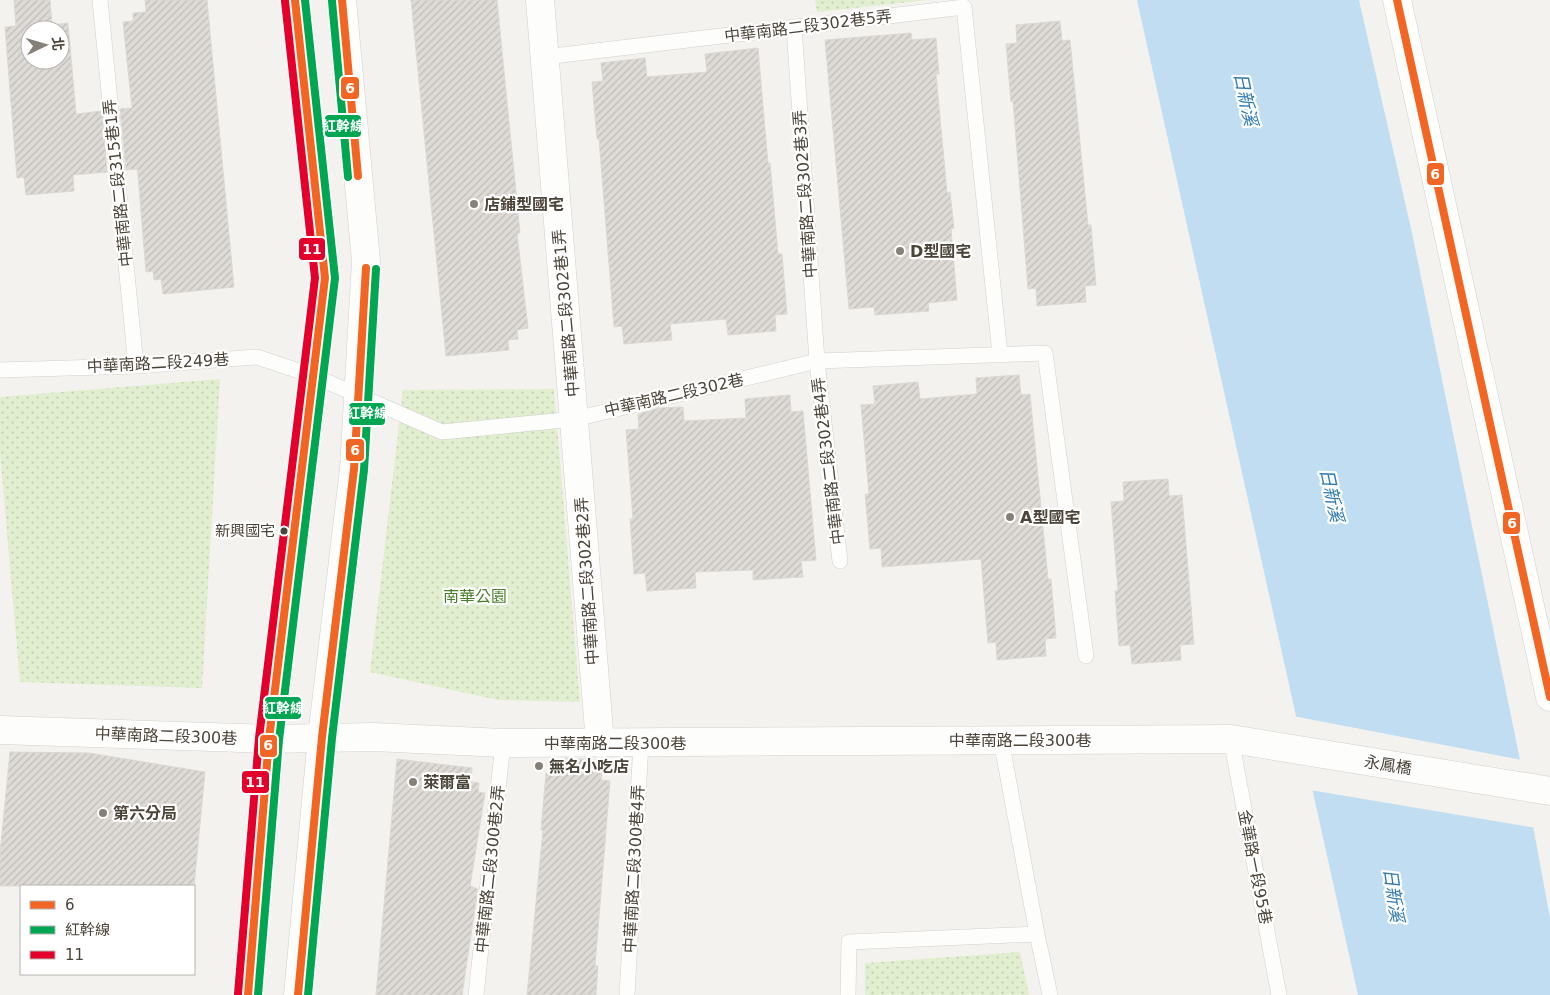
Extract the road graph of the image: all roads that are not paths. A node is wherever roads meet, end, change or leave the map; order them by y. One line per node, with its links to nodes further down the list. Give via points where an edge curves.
1 (100, 0): 10 (lane, 中華南路二段315巷1弄)
2 (295, 0): 12 (street, via 325,278)
3 (342, 0): 13 (street, via 366,261)
4 (540, 0): 7 (street, 中華南路二段302巷1弄)
5 (1397, 0): 17 (street)
6 (794, 27): 7 (lane, 中華南路二段302巷5弄); 8 (lane, 中華南路二段302巷5弄, via 964,8); 9 (lane, 中華南路二段302巷3弄)
7 (545, 57): 14 (street, 中華南路二段302巷1弄)
8 (1000, 354): 9 (lane, 中華南路二段302巷); 16 (lane, 中華南路二段302巷, via 1045,352)
9 (817, 361): 14 (lane, 中華南路二段302巷); 15 (lane, 中華南路二段302巷4弄)
10 (136, 366): 11 (lane, 中華南路二段249巷); 12 (lane, 中華南路二段249巷, via 257,357)
11 (0, 370)
12 (314, 376): 13 (lane, 中華南路二段302巷); 20 (street)
13 (359, 394): 14 (lane, 中華南路二段302巷, via 442,432); 19 (street, via 354,470)
14 (574, 419): 24 (street, 中華南路二段302巷2弄)
15 (840, 561)
16 (1086, 656)
17 (1550, 697)
18 (0, 730): 20 (street, 中華南路二段300巷)
19 (322, 737): 20 (street, 中華南路二段300巷); 23 (street, 中華南路二段300巷); 29 (street)
20 (268, 739): 28 (street)
21 (1231, 739): 22 (street, 中華南路二段300巷); 26 (street, 永鳳橋); 34 (lane, 金華路一段95巷)
22 (1001, 740): 25 (street, 中華南路二段300巷); 27 (lane)
23 (503, 743): 24 (street, 中華南路二段300巷); 30 (lane, 中華南路二段300巷2弄)
24 (600, 743): 25 (street, 中華南路二段300巷)
25 (641, 743): 31 (lane, 中華南路二段300巷4弄)
26 (1548, 791)
27 (1037, 934): 32 (lane, via 849,942); 33 (lane)
28 (248, 995)
29 (298, 995)
30 (476, 995)
31 (628, 995)
32 (848, 995)
33 (1050, 995)
34 (1279, 995)

